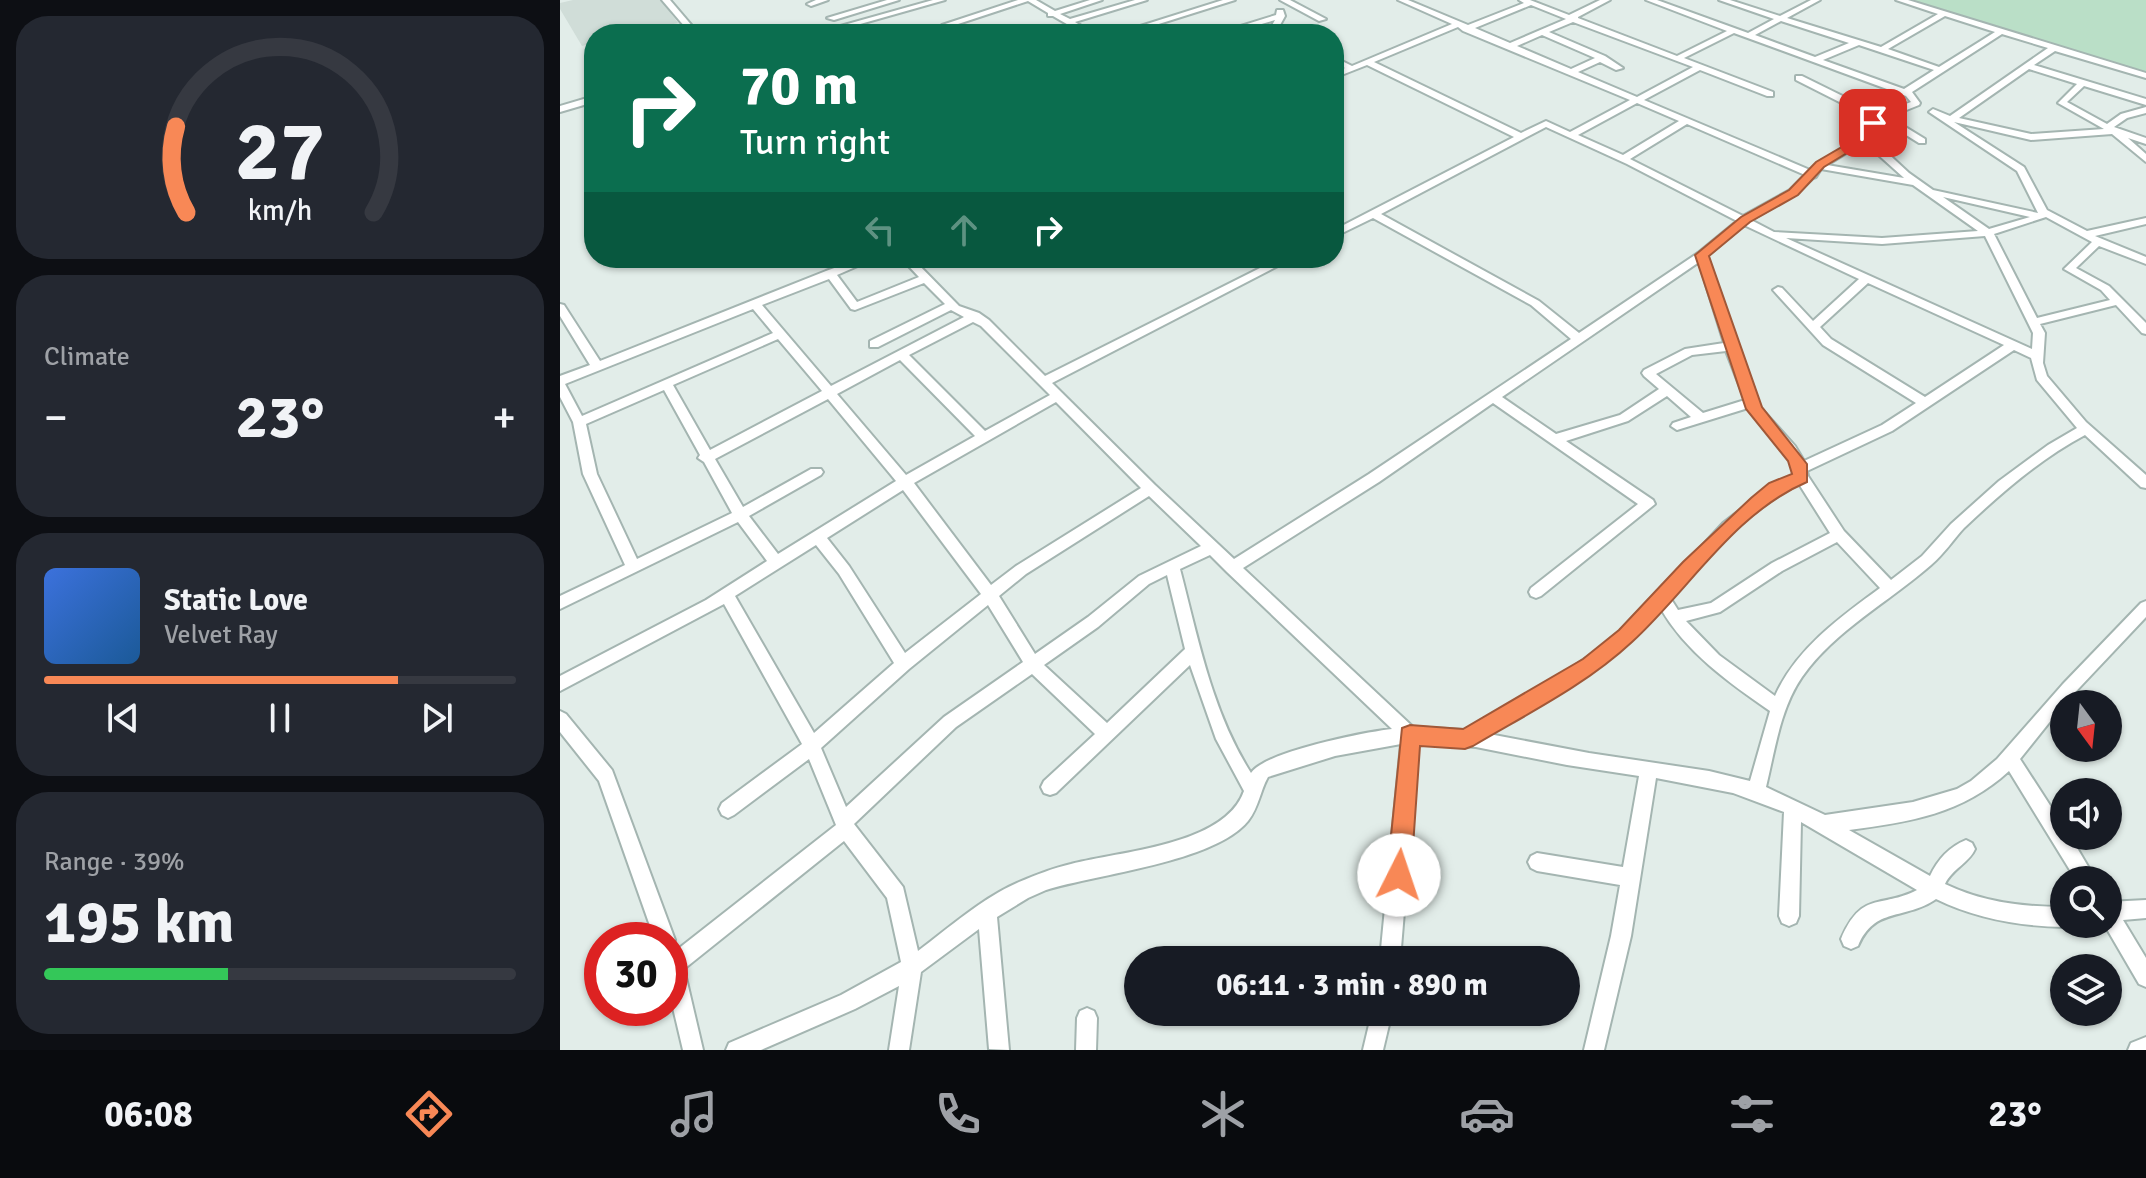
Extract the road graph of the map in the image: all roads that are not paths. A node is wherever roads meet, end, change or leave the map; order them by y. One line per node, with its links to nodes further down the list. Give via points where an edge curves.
1 (666, 0): 28 (street)
2 (824, 0): 19 (street)
3 (895, 0): 23 (street)
4 (941, 0): 18 (street)
5 (1028, 0): 20 (street); 30 (street)
6 (1098, 0): 20 (street)
7 (1143, 0): 27 (street)
8 (1231, 0): 32 (street)
9 (1278, 0): 22 (street)
10 (1284, 0): 26 (street)
11 (1402, 0): 35 (street)
12 (1606, 0): 24 (street)
13 (1650, 0): 37 (street)
14 (1816, 0): 25 (street)
15 (1900, 0): 21 (street)
16 (1526, 1): 24 (street); 36 (street)
17 (1730, 1): 25 (street)
18 (923, 2): 29 (street)
19 (811, 4)
20 (1051, 14): 27 (street)
21 (1943, 14): 38 (street); 44 (street)
22 (1281, 16): 33 (street); 34 (street)
23 (831, 18)
24 (1573, 18): 39 (street); 45 (street)
25 (1780, 18): 40 (street); 41 (street)
26 (1322, 19)
27 (1068, 22): 31 (street)
28 (686, 24)
29 (849, 24)
30 (949, 24)
31 (1072, 24)
32 (1155, 24)
33 (1253, 24)
34 (1277, 24)
35 (1456, 25): 36 (street); 48 (street)
36 (1466, 29): 42 (street)
37 (1735, 30): 40 (street); 45 (street)
38 (2001, 31): 43 (street); 54 (street)
39 (1544, 33): 42 (street); 46 (street)
40 (1750, 35): 47 (street)
41 (1856, 43): 44 (street); 47 (street)
42 (1511, 46): 56 (street)
43 (2054, 48): 50 (street); 57 (street)
44 (1881, 50): 54 (street)
45 (1678, 58): 51 (street)
46 (1600, 59): 52 (street); 56 (street)
47 (1818, 59): 60 (street)
48 (1369, 63): 53 (street); 74 (street)
49 (1344, 65): 53 (street)
50 (2028, 66): 59 (street); 70 (street)
51 (1700, 67): 61 (street); 62 (street)
52 (1619, 68)
53 (1352, 69): 55 (street)
54 (1940, 70): 60 (street)
55 (1344, 72)
56 (1572, 72): 62 (street)
57 (2146, 76)
58 (1799, 78): 69 (street)
59 (2082, 83): 65 (street); 72 (street, via 2061,102)
60 (1906, 93): 64 (street)
61 (1770, 94)
62 (1636, 99): 71 (street); 73 (street)
63 (584, 102): 66 (street)
64 (1917, 102): 68 (street); 69 (street)
65 (2146, 102)
66 (560, 109)
67 (2146, 110): 72 (street, via 2124,116)
68 (1933, 112): 70 (street); 84 (street, via 2013,162 2030,182)
69 (1881, 117): 75 (street); 76 (street)
70 (1951, 119): 72 (street, via 2031,137)
71 (1686, 121): 78 (street); 80 (street)
72 (2111, 129): 77 (street); 79 (street)
73 (1571, 135): 74 (street, via 1546,124); 78 (street)
74 (1519, 136): 83 (street)
75 (1864, 137): 80 (street); 81 (street)
76 (1922, 141)
77 (2146, 141)
78 (1623, 159): 85 (street)
79 (2146, 159)
80 (1816, 170): 81 (street); 85 (street, via 1793,192)
81 (1917, 183): 82 (street)
82 (1928, 190): 84 (street); 88 (street)
83 (1372, 213): 87 (street); 110 (street, via 1535,303)
84 (2042, 214): 88 (street); 90 (street)
85 (1745, 219): 89 (street); 92 (street)
86 (2146, 221): 90 (street)
87 (1344, 228)
88 (1988, 233): 89 (street, via 1882,241); 106 (street)
89 (1772, 234): 99 (street)
90 (2084, 235): 91 (street)
91 (2098, 242): 93 (street); 101 (street, via 2068,267)
92 (1702, 255): 110 (street); 113 (street)
93 (2146, 261)
94 (844, 268): 97 (street)
95 (916, 268): 98 (street)
96 (1268, 268): 117 (street)
97 (830, 273): 98 (street, via 855,307); 102 (street)
98 (927, 278): 103 (street)
99 (1867, 278): 107 (street); 112 (street)
100 (1778, 290): 107 (street)
101 (2119, 301): 106 (street); 108 (street)
102 (753, 302): 109 (street); 116 (street)
103 (953, 305): 105 (street); 111 (street)
104 (560, 307): 116 (street)
105 (975, 316): 114 (street); 117 (street)
106 (2034, 322): 115 (street)
107 (1813, 327): 125 (street, via 1827,342)
108 (2146, 330)
109 (780, 334): 119 (street); 121 (street)
110 (1578, 339): 123 (street)
111 (874, 344)
112 (2013, 345): 115 (street); 125 (street)
113 (1733, 346): 120 (street, via 1689,352 1648,373); 124 (street)
114 (903, 356): 121 (street); 130 (street)
115 (2038, 356): 129 (street, via 2041,377)
116 (597, 366): 118 (street)
117 (1044, 382): 122 (street)
118 (560, 383): 127 (street)
119 (667, 385): 127 (street); 132 (street)
120 (1665, 391): 126 (street); 131 (street, via 1624,418)
121 (832, 394): 132 (street); 136 (street)
122 (1058, 396): 130 (street); 137 (street)
123 (1493, 397): 131 (street); 145 (street)
124 (1752, 402): 126 (street); 134 (street)
125 (1926, 404): 134 (street)
126 (1700, 418): 128 (street)
127 (579, 422): 144 (street, via 590,474)
128 (1677, 426)
129 (2086, 429): 135 (street); 146 (street, via 2050,450 1959,524 1927,560)
130 (985, 438): 136 (street)
131 (1556, 439): 147 (street, via 1648,504)
132 (705, 458): 138 (street)
133 (816, 472): 138 (street)
134 (1801, 473): 139 (street); 150 (street, via 1757,502)
135 (2146, 482)
136 (903, 483): 140 (street); 149 (street)
137 (1150, 489): 141 (street); 149 (street)
138 (740, 515): 142 (street); 144 (street)
139 (1839, 535): 146 (street); 153 (street, via 1715,608)
140 (817, 536): 142 (street); 155 (street, via 852,580)
141 (1211, 548): 143 (street); 145 (street)
142 (776, 562): 148 (street)
143 (1172, 565): 154 (street); 156 (street, via 1144,580)
144 (633, 566): 151 (street)
145 (1232, 568): 161 (street)
146 (1888, 587): 158 (street, via 1805,661)
147 (1536, 592)
148 (726, 594): 157 (street); 163 (street)
149 (990, 595): 155 (street); 156 (street)
150 (1662, 597): 153 (street); 162 (street, via 1590,665)
151 (560, 603)
152 (2146, 607): 164 (street)
153 (1673, 618): 158 (street, via 1700,652)
154 (1193, 652): 160 (street); 168 (street, via 1236,767)
155 (903, 664): 163 (street)
156 (1033, 665): 160 (street); 171 (street, via 950,722)
157 (560, 684)
158 (1779, 708): 167 (street)
159 (560, 719): 183 (street, via 606,776)
160 (1106, 733): 166 (street)
161 (1410, 735): 162 (street); 168 (street, via 1353,744 1262,771); 187 (street)
162 (1465, 739): 165 (street)
163 (812, 746): 170 (street); 171 (street)
164 (2010, 758): 172 (street, via 1980,784 1948,801 1918,811); 175 (street)
165 (1649, 769): 167 (street); 176 (street)
166 (1050, 787)
167 (1756, 791): 169 (street)
168 (1254, 792): 180 (street, via 1250,807 1225,829 1150,858 1021,891)
169 (1793, 808): 172 (street); 182 (street)
170 (728, 809)
171 (845, 824): 186 (street); 188 (street, via 896,894)
172 (1825, 824): 177 (street)
173 (1966, 849): 177 (street, via 1945,866)
174 (1537, 862): 176 (street)
175 (2078, 866)
176 (1629, 877): 200 (street)
177 (1932, 890): 181 (street, via 1977,907); 185 (street, via 1863,916)
178 (2146, 909): 179 (street)
179 (2122, 911)
180 (987, 914): 188 (street); 194 (street)
181 (2050, 915)
182 (1789, 916)
183 (659, 922)
184 (2122, 936): 189 (street)
185 (1851, 939)
186 (688, 946)
187 (1386, 946)
188 (912, 967): 196 (street); 197 (street)
189 (2146, 977)
190 (1087, 1018): 198 (street)
191 (688, 1026): 195 (street)
192 (1379, 1026): 199 (street)
193 (2146, 1047): 201 (street)
194 (999, 1049)
195 (693, 1050)
196 (736, 1050)
197 (899, 1050)
198 (1086, 1050)
199 (1373, 1050)
200 (1594, 1050)
201 (2138, 1050)

